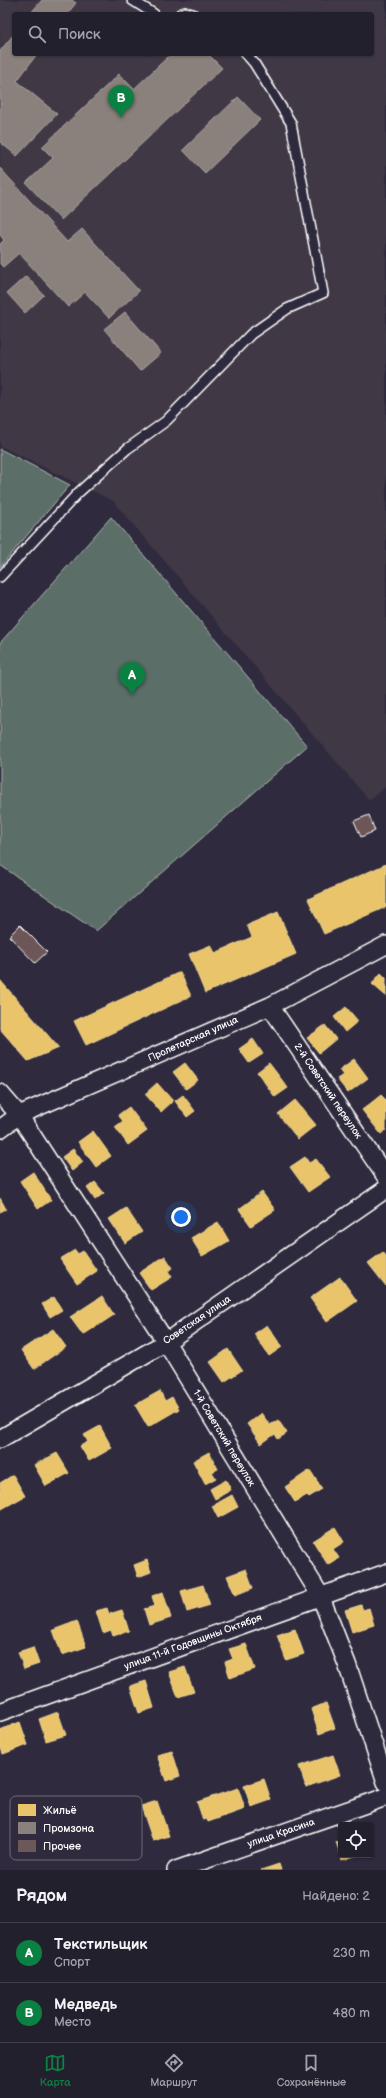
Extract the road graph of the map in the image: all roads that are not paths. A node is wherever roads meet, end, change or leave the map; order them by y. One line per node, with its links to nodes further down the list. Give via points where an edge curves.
1 (132, 0): 2 (lane)
2 (151, 12)
3 (248, 56): 4 (lane, via 291,123 323,293 287,309 251,334 166,421 127,449 79,492)
4 (0, 577)
5 (386, 945): 6 (street, Пролетарская улица)
6 (270, 1006): 8 (street, Пролетарская улица); 10 (street, 2-й Советский переулок)
7 (0, 1093): 8 (street, 1-й Советский переулок)
8 (19, 1115): 9 (street, Пролетарская улица); 12 (street, 1-й Советский переулок)
9 (0, 1129)
10 (386, 1177)
11 (386, 1189): 12 (street, Советская улица)
12 (166, 1342): 13 (street, Советская улица); 15 (street, 1-й Советский переулок)
13 (0, 1439)
14 (386, 1573): 15 (street, улица 11-й Годовщины Октября)
15 (320, 1595): 16 (street, улица 11-й Годовщины Октября); 17 (street, 1-й Советский переулок, via 347,1664)
16 (0, 1712)
17 (386, 1782)
18 (386, 1797): 19 (street, улица Красина)
19 (176, 1870)

